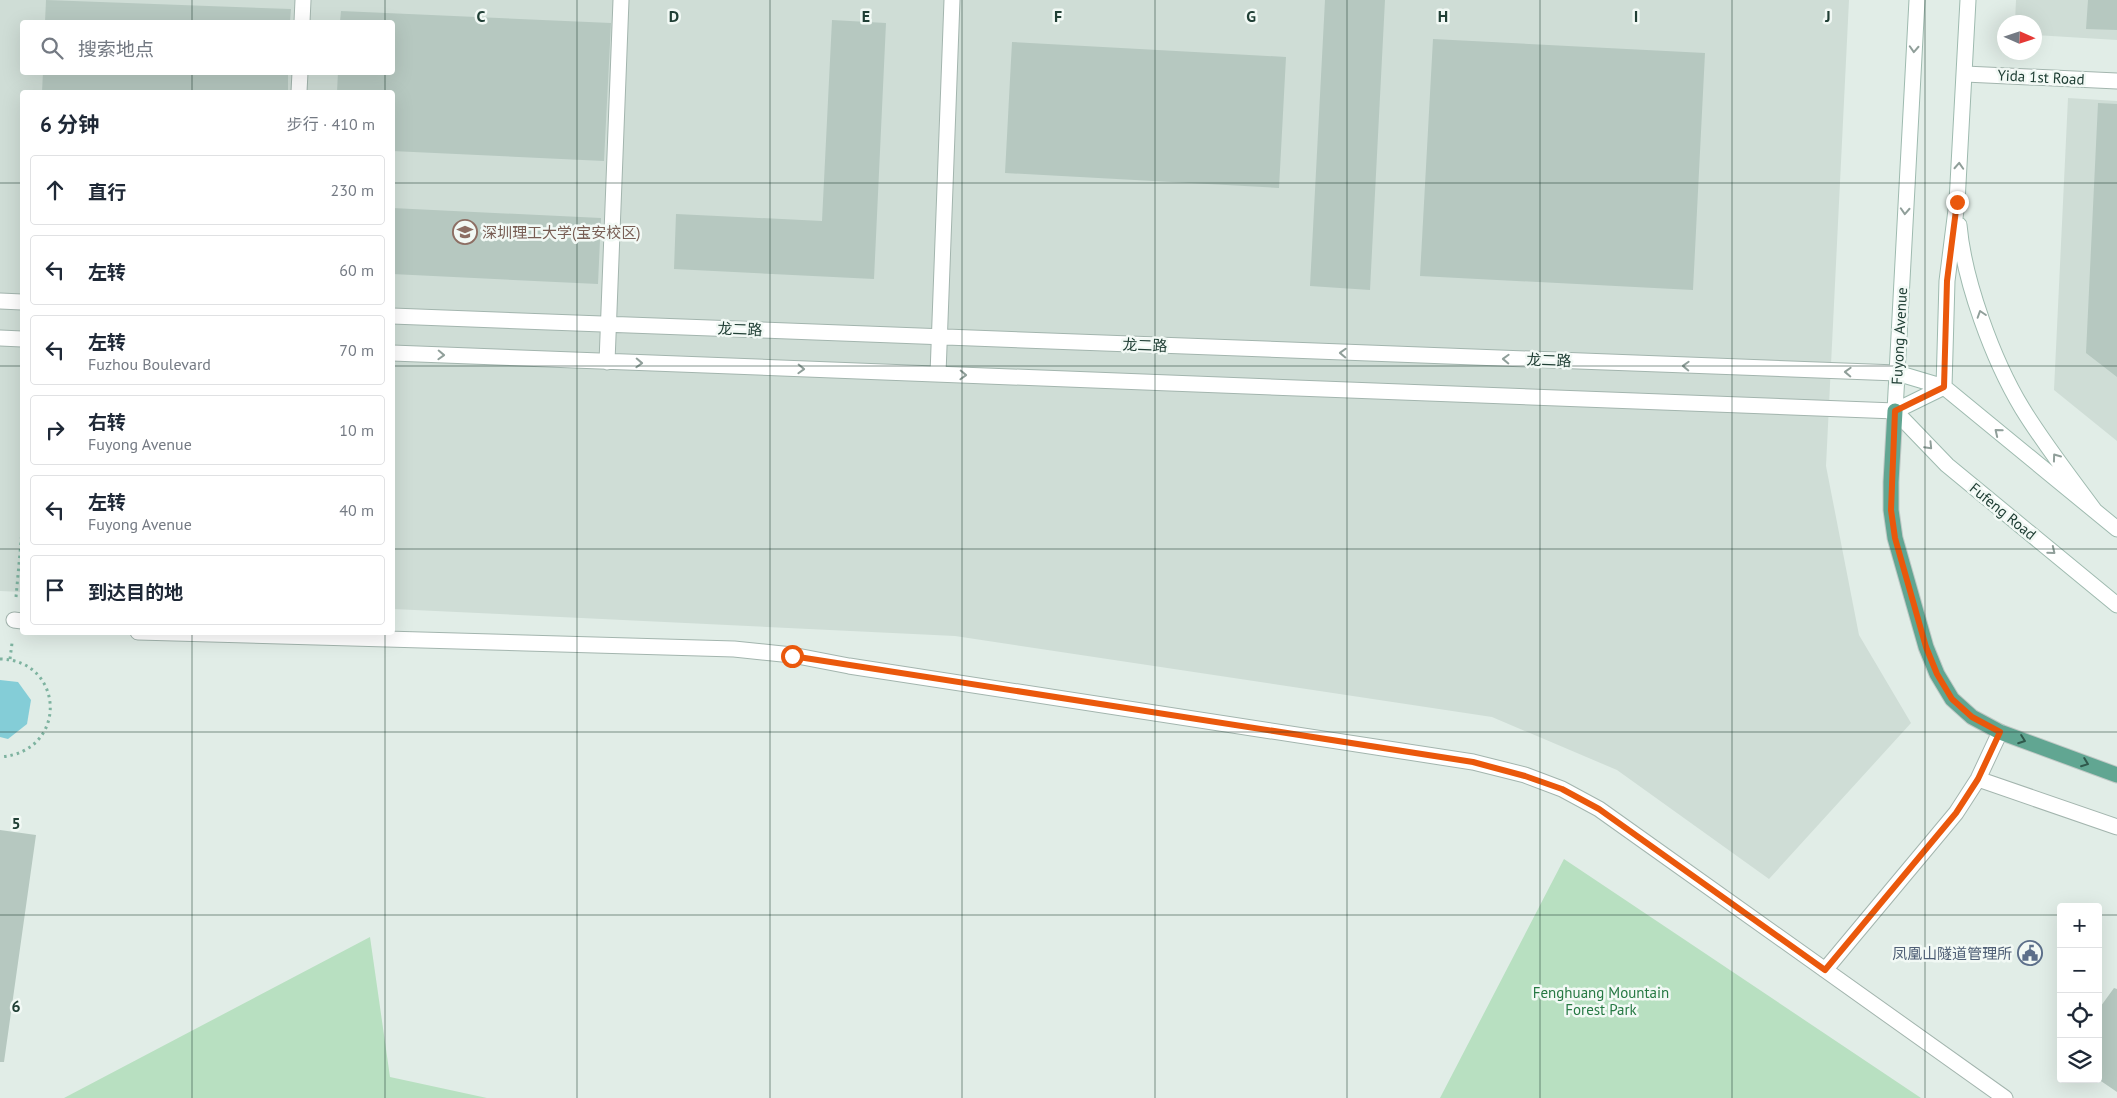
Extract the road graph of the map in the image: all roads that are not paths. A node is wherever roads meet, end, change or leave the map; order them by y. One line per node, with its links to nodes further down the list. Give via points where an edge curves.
1 (303, 0): 6 (street)
2 (621, 0): 15 (street)
3 (952, 0): 16 (street)
4 (1917, 0): 21 (street, Fuyong Avenue, one-way to 21)
5 (1968, 0): 7 (street)
6 (302, 20)
7 (1965, 74): 9 (street, Yida 1st Road); 11 (street, one-way to 7)
8 (300, 75): 10 (street)
9 (2117, 80)
10 (299, 90)
11 (1957, 202): 23 (street, via 1947,281); 25 (street, one-way to 11, via 2036,430 2000,365 1970,278 1959,229)
12 (0, 301): 13 (street)
13 (20, 302)
14 (395, 316): 15 (street, 龙二路)
15 (608, 324): 16 (street, 龙二路); 20 (street)
16 (940, 337): 21 (street, 龙二路, one-way to 16); 22 (street)
17 (0, 338): 18 (street)
18 (20, 339)
19 (395, 354): 20 (street, one-way to 20)
20 (607, 362): 22 (street, one-way to 22)
21 (1897, 373): 23 (street); 24 (street, Fuyong Avenue)
22 (938, 374): 24 (street, one-way to 24)
23 (1944, 387): 24 (street, Fuyong Avenue); 25 (street, one-way to 23)
24 (1895, 411): 27 (street, Fufeng Road, one-way to 27, via 1946,464); 29 (main road, via 1891,510 1895,538 1926,647 1952,699 1972,717)
25 (2095, 511): 26 (street)
26 (2117, 529)
27 (2117, 605)
28 (243, 635): 33 (street, via 734,649 1473,762 1562,789 1599,809)
29 (2000, 732): 30 (main road, one-way to 30); 31 (street)
30 (2117, 775)
31 (1978, 779): 32 (street); 33 (street, via 1956,813)
32 (2117, 827)
33 (1825, 970): 34 (street)
34 (2004, 1098)

